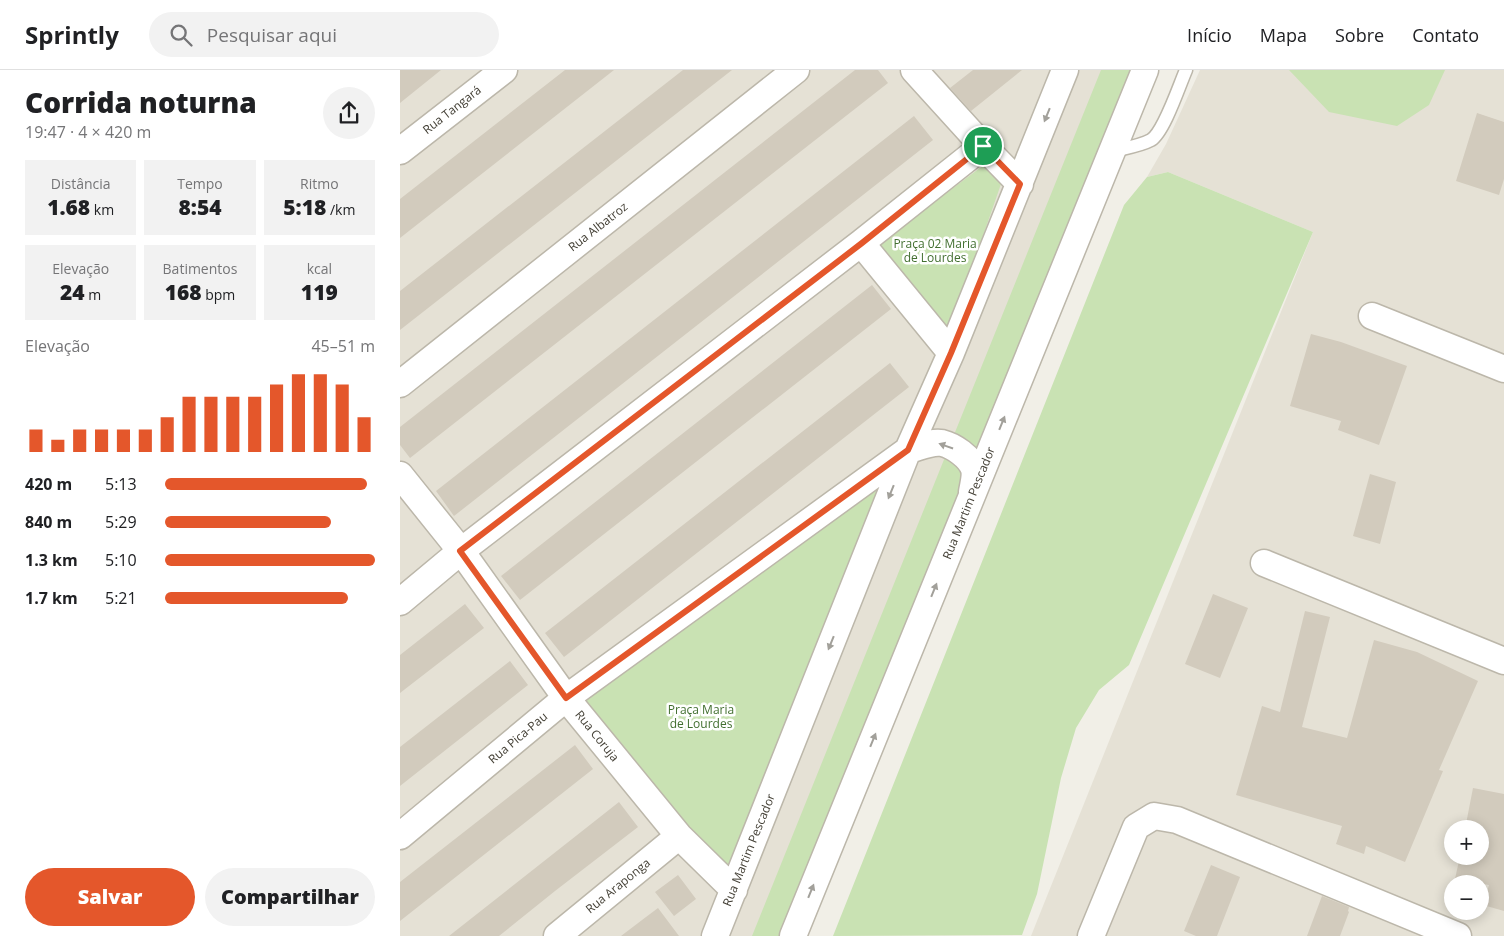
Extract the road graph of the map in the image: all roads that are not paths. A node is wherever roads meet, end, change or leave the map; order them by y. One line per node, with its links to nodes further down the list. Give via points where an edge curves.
1 (504, 70): 8 (street, Rua Tangará)
2 (796, 70): 15 (street, Rua Albatroz)
3 (914, 70): 7 (street)
4 (1065, 70): 10 (street, Rua Martim Pescador, one-way to 10)
5 (1145, 70): 9 (street, Rua Martim Pescador)
6 (1186, 70): 9 (lane, via 1161,130 1152,139)
7 (983, 146): 10 (street); 11 (street)
8 (400, 150)
9 (1113, 150): 18 (street, Rua Martim Pescador, one-way to 9)
10 (1020, 184): 13 (street, Rua Martim Pescador)
11 (862, 243): 13 (street); 19 (street)
12 (1372, 316): 14 (street)
13 (951, 353): 16 (street, Rua Martim Pescador)
14 (1504, 369)
15 (400, 384)
16 (908, 450): 18 (street, one-way to 16, via 975,471 970,460 961,453 941,443); 23 (street, Rua Pica-Pau); 26 (street, Rua Martim Pescador, one-way to 26)
17 (400, 475): 19 (street, Rua Coruja)
18 (972, 497): 29 (street, Rua Martim Pescador, one-way to 18)
19 (460, 551): 21 (street); 23 (street, Rua Coruja)
20 (1264, 563): 22 (street)
21 (400, 602)
22 (1504, 661)
23 (566, 698): 24 (street, Rua Pica-Pau); 25 (street, Rua Coruja)
24 (400, 836)
25 (679, 836): 26 (street, Rua Coruja); 27 (street, Rua Araponga)
26 (734, 890): 28 (street, Rua Martim Pescador)
27 (557, 936)
28 (715, 936)
29 (793, 936)
30 (1091, 936): 31 (street, via 1136,827 1154,816 1177,820)
31 (1458, 936)

